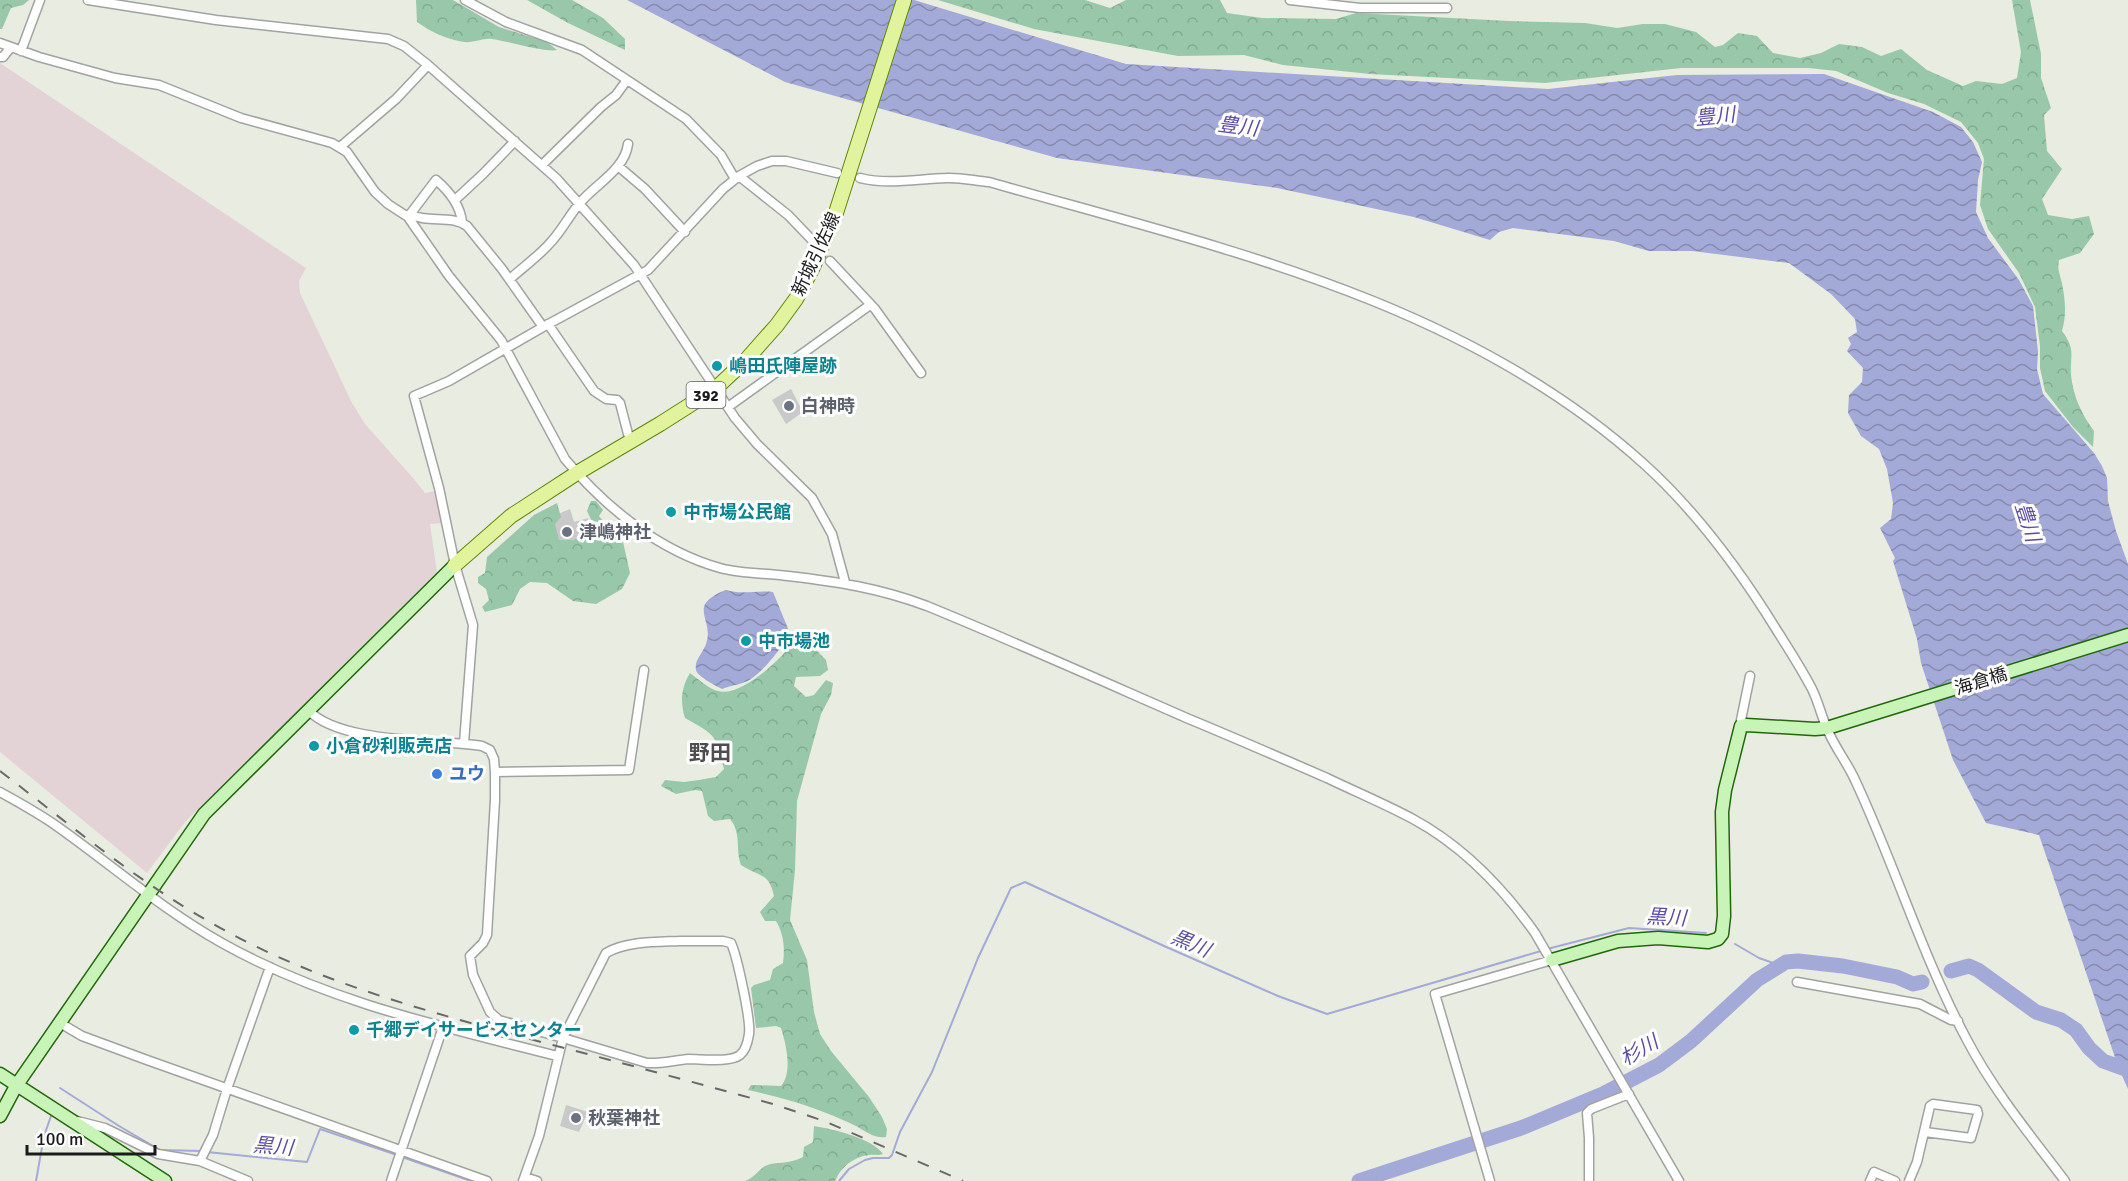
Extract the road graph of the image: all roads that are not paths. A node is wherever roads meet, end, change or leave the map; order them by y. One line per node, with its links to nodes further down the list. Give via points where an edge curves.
1 (40, 0): 9 (street)
2 (88, 0): 11 (street, via 216,20 388,39)
3 (465, 0): 12 (street, via 506,22 582,50)
4 (904, 0): 34 (main road, 新城引佐線 / 392, via 835,216 812,269 777,325)
5 (1290, 0): 6 (street, via 1360,8)
6 (1447, 8)
7 (0, 43): 8 (street)
8 (11, 47): 9 (street); 10 (street)
9 (21, 51): 15 (street, via 115,78 159,85 241,118)
10 (0, 57)
11 (428, 65): 13 (street); 15 (street, via 396,99)
12 (627, 80): 16 (street); 19 (street, via 686,118)
13 (515, 141): 16 (street); 21 (street)
14 (628, 144): 17 (street)
15 (340, 147): 23 (street, via 375,192)
16 (542, 165): 22 (street)
17 (618, 166): 22 (street); 25 (street)
18 (837, 173): 19 (street, via 772,161)
19 (737, 178): 25 (street); 26 (street, via 788,215)
20 (860, 178): 45 (street, via 873,182 948,178 989,182 1162,231 1347,290 1504,362 1554,392 1606,432 1646,465 1684,506 1750,587)
21 (455, 200): 23 (street, via 436,180); 24 (street)
22 (580, 202): 28 (street); 29 (street, via 550,244)
23 (409, 216): 24 (street); 32 (street, via 453,282)
24 (462, 222): 29 (street)
25 (685, 232): 28 (street)
26 (813, 241)
27 (831, 261): 30 (street)
28 (642, 274): 31 (street); 34 (street)
29 (510, 279): 31 (street)
30 (870, 305): 33 (street); 35 (street)
31 (545, 326): 32 (street); 36 (street, via 594,391 620,403)
32 (506, 350): 37 (street, via 565,459); 38 (street, via 414,396 442,497)
33 (921, 374)
34 (715, 389): 35 (street); 36 (main road, 新城引佐線 / 392)
35 (728, 407): 39 (street, via 757,444 812,498 832,534)
36 (632, 441): 37 (main road, 新城引佐線 / 392)
37 (577, 473): 38 (main road, 新城引佐線 / 392, via 511,516); 39 (street, via 646,534 677,552 722,568)
38 (455, 565): 43 (street); 46 (street, via 473,625)
39 (845, 582): 50 (street, via 897,594 937,610 1252,744 1405,814 1469,859 1520,912)
40 (2128, 635): 45 (street, 海倉橋)
41 (644, 670): 47 (street, via 629,770)
42 (1750, 676): 44 (street)
43 (308, 710): 46 (street, via 335,727 356,733); 49 (street, via 204,814)
44 (1741, 726): 45 (street, 海倉橋); 50 (street, via 1722,812 1724,906 1722,934 1718,939 1618,941)
45 (1831, 727): 53 (street)
46 (464, 743): 47 (street, via 490,750)
47 (495, 772): 56 (street, via 487,935 470,956 470,965 490,1012 499,1020)
48 (0, 792): 49 (street, via 56,826)
49 (147, 894): 51 (street, via 222,943); 54 (street)
50 (1551, 958): 61 (street); 74 (street, via 1435,994)
51 (270, 967): 55 (street, via 335,993); 60 (street)
52 (1797, 982): 53 (street, via 1920,1004)
53 (1958, 1020): 80 (street, via 2016,1117)
54 (60, 1023): 59 (street); 60 (street, via 82,1036)
55 (443, 1027): 57 (street); 65 (street)
56 (563, 1038): 56 (street, via 647,1063 739,1056 749,1034 730,943 646,943 606,952); 57 (street)
57 (557, 1056): 68 (street, via 539,1136)
58 (0, 1074): 59 (street)
59 (16, 1086): 62 (street); 63 (street)
60 (227, 1089): 65 (street); 66 (street)
61 (1628, 1092): 75 (street, via 1587,1113); 76 (street)
62 (0, 1116)
63 (71, 1120): 66 (street, via 105,1128 158,1154); 67 (street)
64 (1925, 1132): 64 (street, via 1933,1104 1977,1110 1971,1138); 79 (street)
65 (401, 1151): 71 (street); 72 (street)
66 (201, 1159): 70 (street)
67 (149, 1176): 69 (street)
68 (524, 1179): 73 (street)
69 (165, 1181)
70 (248, 1181)
71 (391, 1181)
72 (487, 1181)
73 (537, 1181)
74 (1490, 1181)
75 (1589, 1181)
76 (1679, 1181)
77 (1870, 1181): 78 (street, via 1874,1172)
78 (1895, 1181)
79 (1909, 1181)
80 (2065, 1181)

